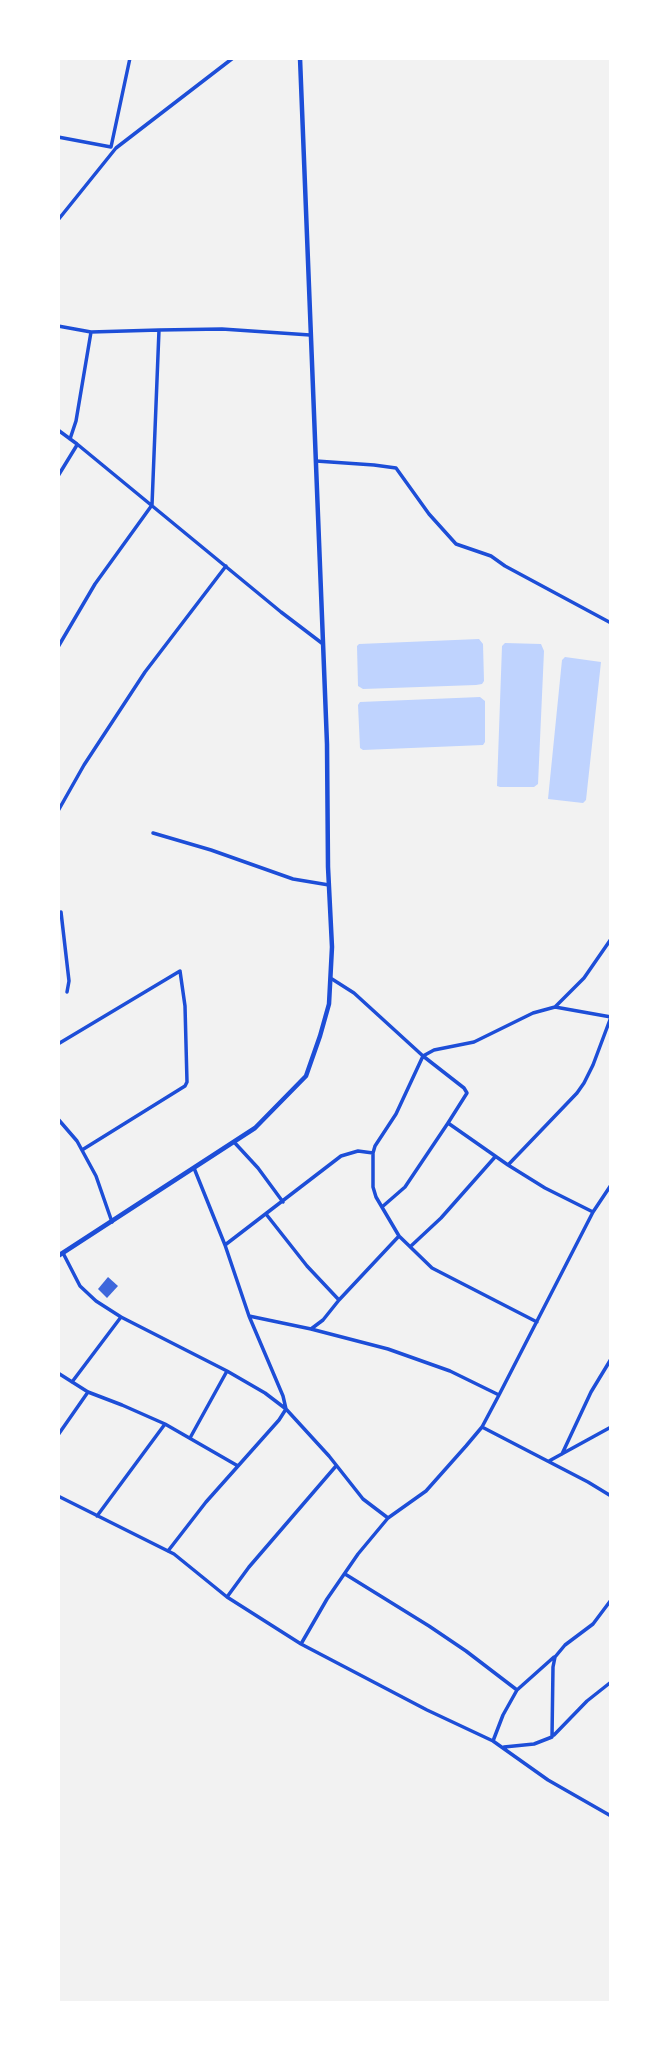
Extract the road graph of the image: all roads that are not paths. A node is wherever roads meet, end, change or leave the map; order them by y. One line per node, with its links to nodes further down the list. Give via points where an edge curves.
1 (130, 58): 5 (street)
2 (233, 58): 5 (street)
3 (300, 58): 10 (street)
4 (58, 138): 5 (street)
5 (114, 147): 6 (street)
6 (58, 220)
7 (58, 326): 9 (street)
8 (159, 330): 9 (street); 10 (street); 16 (street)
9 (92, 332): 12 (street)
10 (310, 335): 14 (street)
11 (58, 430): 12 (street)
12 (70, 439): 13 (street)
13 (77, 444): 15 (street); 16 (street)
14 (316, 461): 18 (street, via 396,468 456,544 491,556); 19 (street)
15 (58, 476)
16 (152, 505): 17 (street); 20 (street)
17 (226, 566): 19 (street); 21 (street, via 145,672)
18 (611, 623)
19 (323, 644): 23 (street)
20 (58, 647)
21 (58, 811)
22 (153, 834): 23 (street, via 293,879)
23 (329, 885): 26 (street)
24 (61, 912): 27 (street)
25 (611, 939): 28 (street, via 584,978)
26 (332, 979): 31 (street, via 354,993); 34 (street, via 329,1004 306,1076 256,1128)
27 (67, 992)
28 (555, 1007): 29 (street); 31 (street, via 474,1042)
29 (611, 1017): 38 (street, via 578,1093)
30 (58, 1044): 35 (street, via 180,971 185,1086)
31 (423, 1056): 33 (street, via 467,1093); 36 (street)
32 (58, 1119): 35 (street)
33 (448, 1123): 37 (street); 42 (street, via 405,1187)
34 (234, 1142): 39 (street); 41 (street)
35 (82, 1150): 45 (street)
36 (373, 1153): 41 (street, via 341,1156); 42 (street, via 373,1188)
37 (495, 1157): 38 (street); 48 (street)
38 (508, 1165): 43 (street)
39 (194, 1168): 45 (street); 47 (street)
40 (611, 1185): 43 (street)
41 (283, 1202): 44 (street)
42 (382, 1207): 46 (street)
43 (593, 1212): 53 (street)
44 (266, 1214): 47 (street); 50 (street)
45 (112, 1222): 49 (street)
46 (400, 1236): 48 (street); 50 (street)
47 (225, 1245): 51 (street)
48 (411, 1246): 53 (street, via 432,1268)
49 (60, 1254): 52 (street, via 87,1294)
50 (339, 1300): 54 (street)
51 (249, 1316): 54 (street); 61 (street)
52 (121, 1317): 56 (street); 58 (street)
53 (537, 1322): 60 (street)
54 (311, 1329): 60 (street, via 388,1349)
55 (611, 1359): 67 (street)
56 (227, 1371): 61 (street); 66 (street)
57 (58, 1373): 58 (street)
58 (72, 1382): 59 (street)
59 (88, 1392): 62 (street); 65 (street)
60 (499, 1395): 63 (street)
61 (286, 1409): 69 (street); 70 (street)
62 (165, 1424): 66 (street); 73 (street)
63 (482, 1427): 68 (street); 74 (street, via 426,1491)
64 (611, 1427): 67 (street)
65 (58, 1435)
66 (190, 1438): 69 (street)
67 (562, 1454): 68 (street)
68 (549, 1461): 72 (street)
69 (238, 1466): 75 (street)
70 (336, 1466): 74 (street, via 363,1499); 77 (street)
71 (58, 1496): 73 (street)
72 (611, 1496)
73 (97, 1516): 75 (street)
74 (388, 1518): 76 (street)
75 (168, 1551): 77 (street)
76 (344, 1574): 79 (street); 82 (street, via 429,1626)
77 (227, 1597): 79 (street)
78 (611, 1600): 80 (street, via 593,1625)
79 (301, 1644): 84 (street)
80 (555, 1657): 82 (street); 83 (street)
81 (611, 1682): 83 (street)
82 (517, 1690): 84 (street)
83 (552, 1737): 85 (street)
84 (493, 1741): 85 (street)
85 (503, 1747): 86 (street, via 548,1780)
86 (611, 1816)

